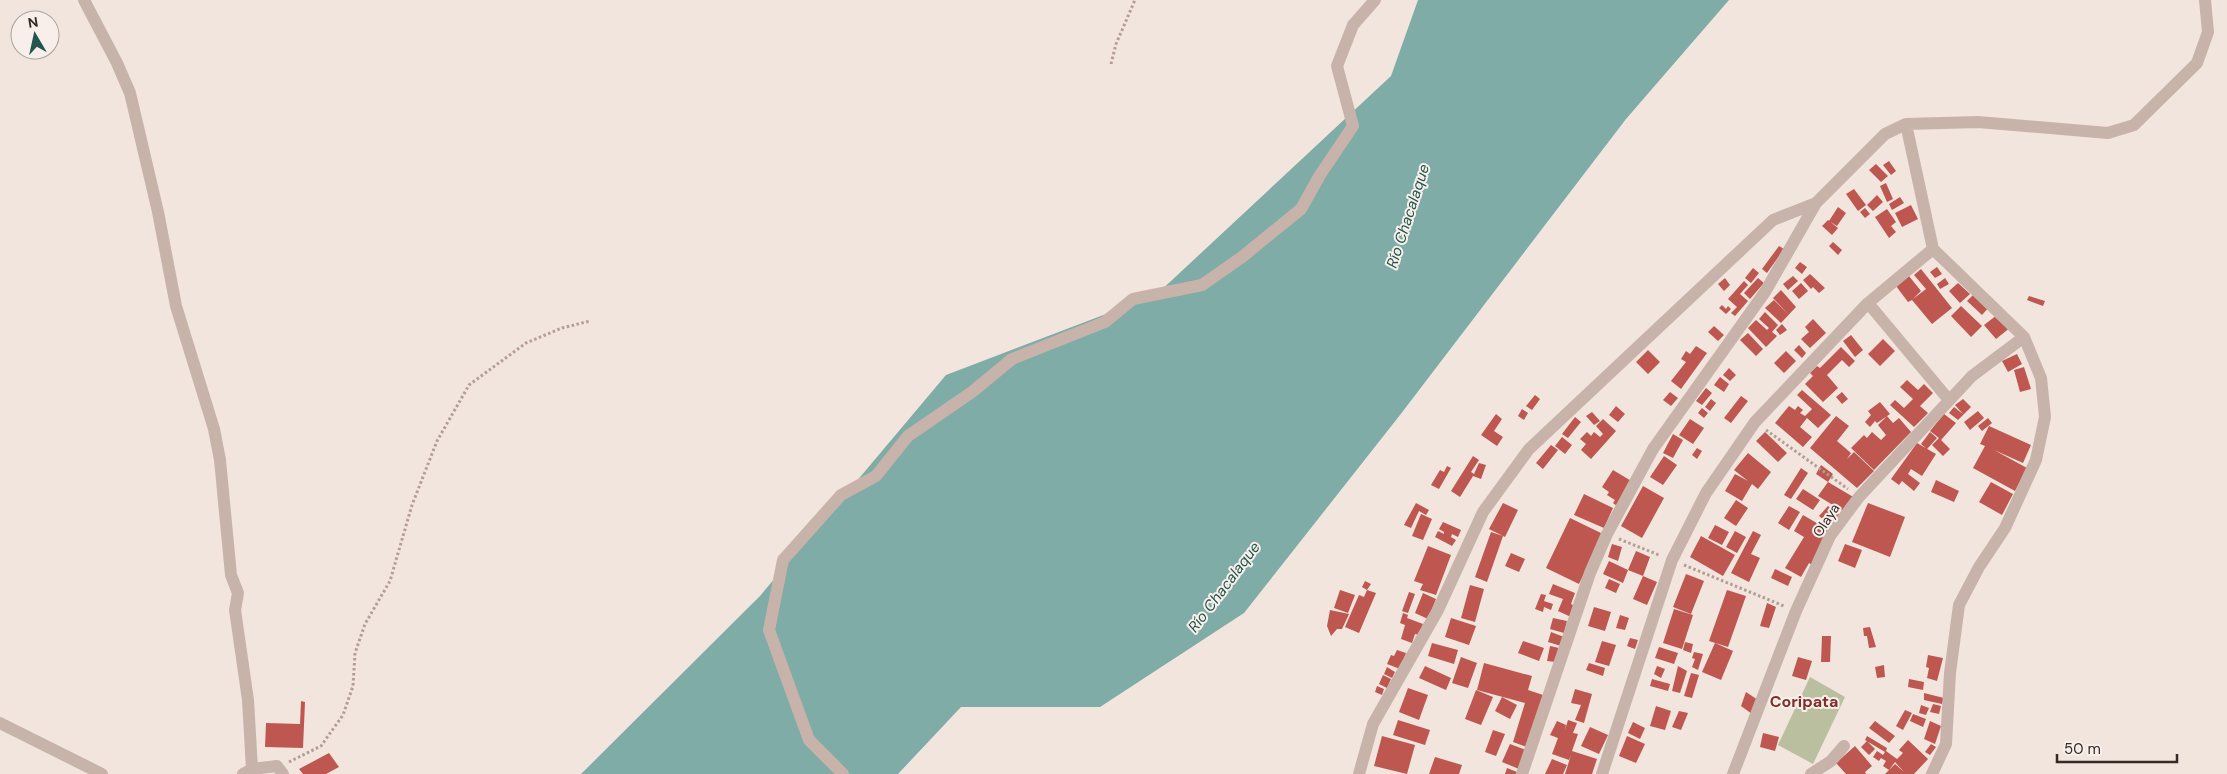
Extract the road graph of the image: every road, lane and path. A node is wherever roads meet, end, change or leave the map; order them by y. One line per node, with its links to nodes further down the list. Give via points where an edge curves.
1 (84, 0): 21 (street, via 118,63 130,93 176,306 214,429 231,575 238,593 235,610 248,700)
2 (1135, 0): 5 (path)
3 (1375, 0): 23 (street, via 1353,25 1337,66 1353,126 1301,209 1202,285 1133,299 1105,322 1012,359 972,392 908,436 876,476 840,495 783,560 770,630 809,740)
4 (2205, 0): 6 (street, via 2208,32 2197,63 2134,125 2108,134 1978,122)
5 (1111, 64)
6 (1906, 124): 7 (street, via 1885,134); 8 (street)
7 (1816, 203): 15 (street, via 1765,292 1653,449); 24 (street, via 1772,220 1529,449 1483,512 1438,610 1374,724)
8 (1933, 249): 9 (street); 11 (street)
9 (1868, 303): 12 (street); 13 (street)
10 (590, 321): 20 (path, via 526,343 469,385 437,441 412,505 390,581 365,624 355,653 353,686 343,716 321,746)
11 (2024, 337): 12 (street, Olaya, via 1972,376); 29 (street, via 2041,378 2046,417 2036,460 2005,528 1959,605 1950,672 1946,744)
12 (1949, 400): 14 (street, Olaya)
13 (1755, 422): 14 (path); 16 (street, via 1706,493)
14 (1859, 497): 17 (street, Olaya, via 1830,536)
15 (1607, 534): 16 (path); 25 (street, via 1590,574)
16 (1672, 560): 17 (path); 26 (street)
17 (1796, 611): 27 (street, Olaya)
18 (0, 723): 22 (street)
19 (1844, 746): 28 (street, via 1831,762)
20 (280, 770): 21 (street)
21 (248, 771)
22 (102, 774)
23 (842, 774)
24 (1359, 774)
25 (1522, 774)
26 (1602, 774)
27 (1733, 774)
28 (1811, 774)
29 (1932, 774)

